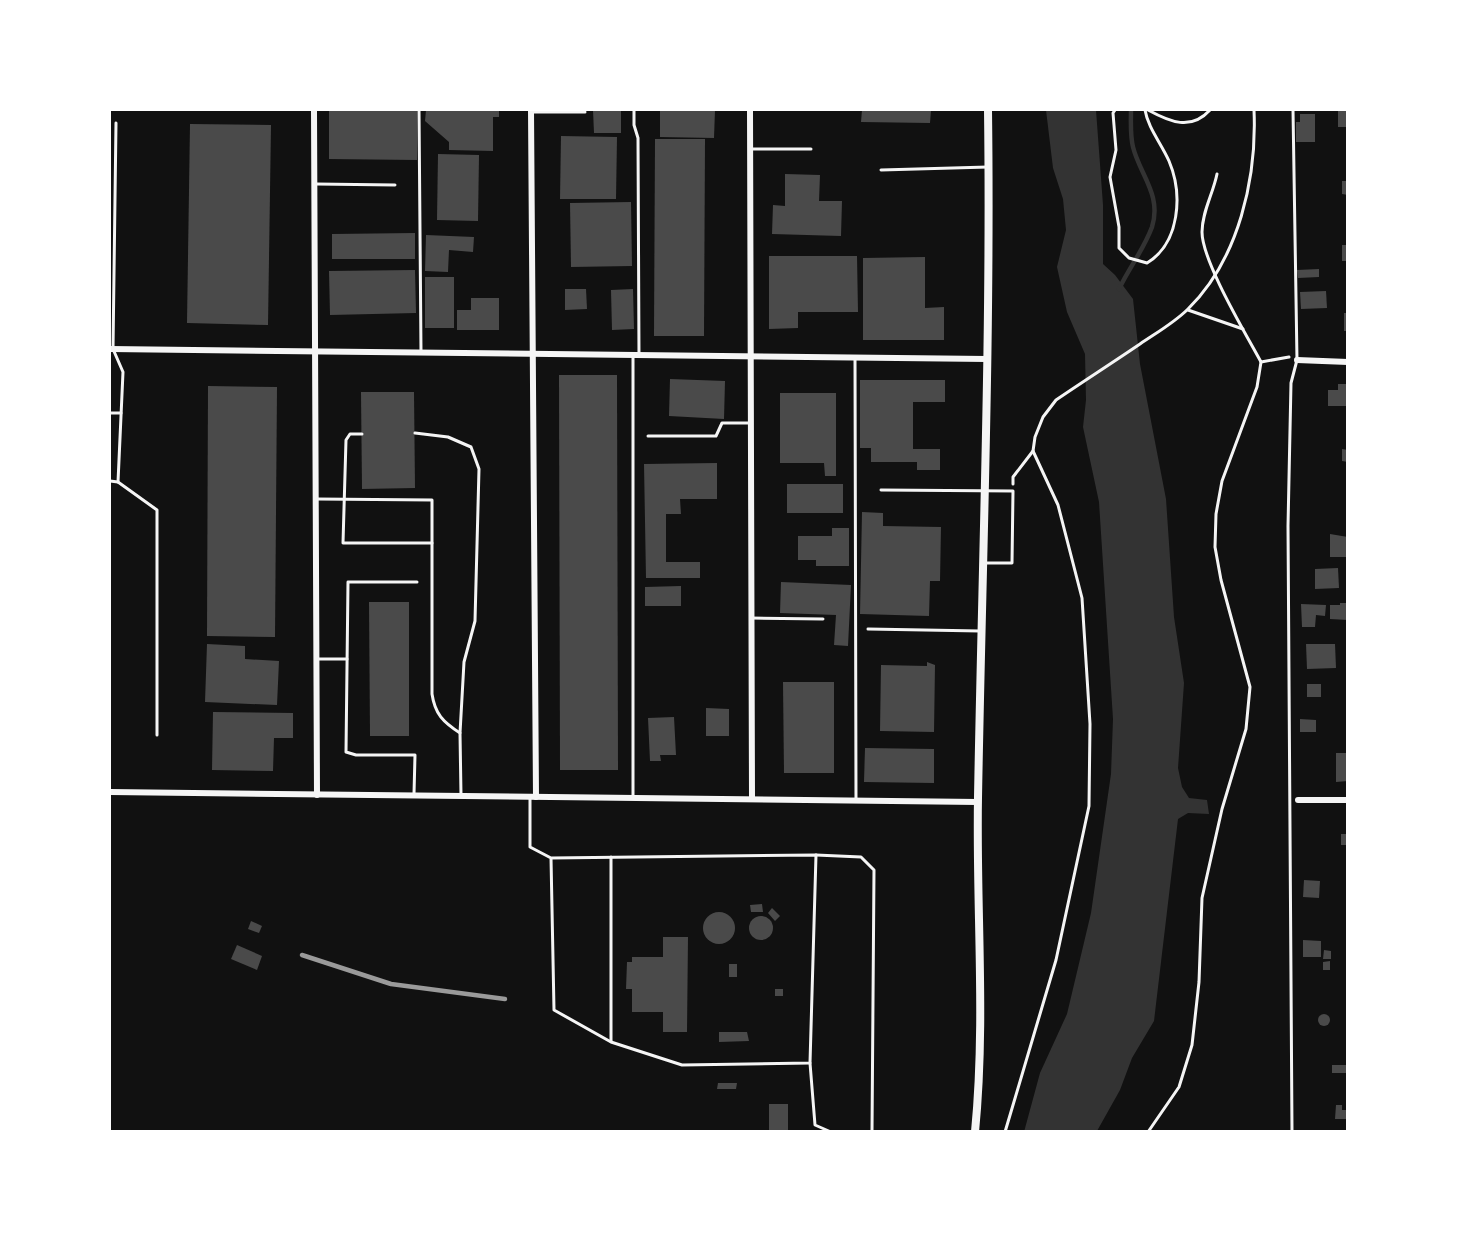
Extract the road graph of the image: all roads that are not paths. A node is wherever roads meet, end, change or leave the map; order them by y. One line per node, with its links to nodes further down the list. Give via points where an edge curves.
1 (314, 110): 14 (street)
2 (419, 110): 18 (lane)
3 (634, 110): 20 (lane, via 633,125 638,138)
4 (750, 110): 10 (street)
5 (988, 110): 12 (street)
6 (1293, 110): 24 (lane)
7 (531, 111): 8 (lane); 19 (street)
8 (585, 112)
9 (116, 123): 16 (lane)
10 (750, 149): 11 (lane); 21 (street)
11 (811, 149)
12 (989, 167): 13 (lane); 23 (street)
13 (882, 170)
14 (314, 184): 15 (lane); 17 (street)
15 (395, 185)
16 (111, 349): 17 (street); 27 (lane, via 123,372)
17 (314, 352): 18 (street); 36 (street)
18 (421, 353): 19 (street)
19 (533, 354): 20 (street); 53 (street)
20 (636, 356): 21 (street); 54 (lane)
21 (751, 357): 22 (street); 28 (street)
22 (855, 358): 23 (street); 56 (lane)
23 (987, 359): 35 (street)
24 (1297, 360): 25 (street); 68 (lane, via 1291,383 1288,526)
25 (1347, 362)
26 (110, 413): 27 (lane)
27 (121, 413): 33 (lane)
28 (751, 423): 31 (lane, via 722,423 716,436); 41 (street)
29 (415, 433): 47 (lane, via 460,440 471,447 479,469 475,621 464,662)
30 (362, 434): 37 (lane, via 350,434 346,440)
31 (648, 436)
32 (110, 482): 33 (lane)
33 (118, 482): 48 (lane, via 157,510)
34 (881, 490): 35 (lane)
35 (984, 490): 39 (street); 39 (lane, via 1013,491 1012,563)
36 (315, 499): 37 (lane); 45 (street)
37 (343, 499): 38 (lane, via 432,500); 38 (lane, via 343,543)
38 (432, 543): 47 (lane, via 434,710 444,723)
39 (983, 563): 44 (street)
40 (417, 582): 46 (lane, via 348,582)
41 (751, 618): 42 (lane); 55 (street)
42 (824, 619)
43 (868, 628): 44 (lane)
44 (981, 632): 59 (street)
45 (316, 659): 46 (lane); 50 (street)
46 (347, 659): 51 (lane, via 346,752 356,756 415,755)
47 (460, 733): 52 (lane)
48 (157, 735)
49 (110, 792): 50 (street)
50 (317, 795): 51 (street)
51 (414, 796): 52 (street)
52 (461, 796): 53 (street)
53 (533, 797): 54 (street); 62 (lane, via 530,847)
54 (633, 798): 55 (street)
55 (752, 799): 56 (street)
56 (856, 800): 59 (street)
57 (1298, 800): 58 (street)
58 (1347, 801)
59 (978, 802): 67 (street, via 980,1085)
60 (816, 855): 61 (lane); 64 (lane); 66 (lane, via 861,857 874,870)
61 (612, 857): 62 (lane); 63 (lane)
62 (551, 858): 63 (lane, via 554,1010)
63 (610, 1042): 64 (lane, via 682,1065)
64 (810, 1063): 65 (lane, via 815,1125)
65 (831, 1131)
66 (872, 1131)
67 (975, 1131)
68 (1292, 1131)

